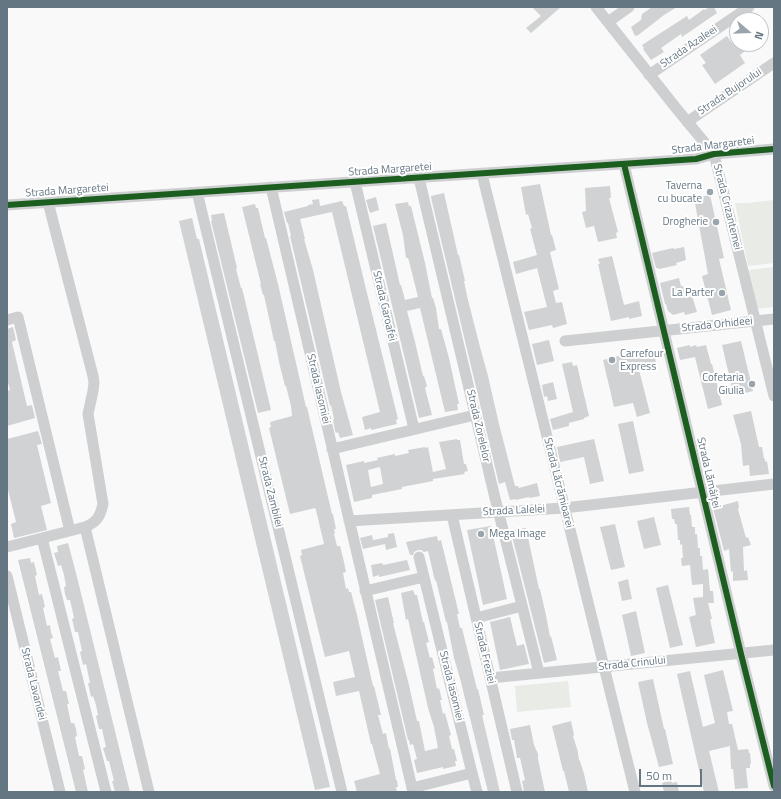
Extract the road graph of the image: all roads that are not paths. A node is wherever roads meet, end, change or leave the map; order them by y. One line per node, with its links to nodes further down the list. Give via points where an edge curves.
1 (596, 7): 4 (street, Strada Crizantemei)
2 (629, 7): 4 (street)
3 (749, 7): 6 (street, Strada Azaleei)
4 (608, 22): 6 (street, Strada Crizantemei)
5 (774, 63): 7 (street, Strada Bujorului)
6 (649, 75): 7 (street, Strada Crizantemei)
7 (687, 122): 9 (street, Strada Crizantemei)
8 (774, 149): 9 (street, Strada Margaretei)
9 (714, 154): 10 (street, Strada Margaretei, via 696,160); 20 (street, Strada Crizantemei)
10 (624, 164): 11 (street, Strada Margaretei); 21 (street, Strada Lămâiței)
11 (482, 174): 12 (street, Strada Margaretei); 29 (street, Strada Lăcrămioarei)
12 (419, 178): 13 (street, Strada Margaretei); 24 (street, Strada Zorelelor)
13 (356, 182): 14 (street, Strada Margaretei); 25 (street, Strada Garoafei)
14 (271, 188): 15 (street, Strada Margaretei); 26 (street, Strada Iasomiei)
15 (197, 192): 16 (street, Strada Margaretei); 54 (street, Strada Zambilei)
16 (48, 202): 17 (street, Strada Margaretei); 33 (street, via 94,383 88,414 103,504 98,518)
17 (7, 205)
18 (774, 319): 20 (street, Strada Orhideei)
19 (7, 320): 34 (street, via 18,318)
20 (755, 321): 21 (street, Strada Orhideei); 23 (street, Strada Crizantemei)
21 (664, 330): 22 (street, Strada Orhideei); 28 (street, Strada Lămâiței)
22 (565, 341)
23 (774, 396)
24 (475, 415): 25 (street); 30 (street, Strada Zorelelor)
25 (414, 429): 26 (street)
26 (332, 449): 32 (street, Strada Iasomiei)
27 (774, 484): 28 (street, Strada Lalelei)
28 (702, 492): 29 (street, Strada Lalelei); 44 (street, Strada Lămâiței)
29 (564, 508): 30 (street, Strada Lalelei); 45 (street, Strada Lăcrămioarei)
30 (498, 512): 31 (street, Strada Lalelei); 41 (street, Strada Zorelelor)
31 (452, 515): 32 (street, Strada Lalelei); 42 (street, Strada Freziei)
32 (349, 521): 40 (street, Strada Iasomiei)
33 (85, 527): 34 (street); 53 (street)
34 (70, 531): 35 (street)
35 (42, 538): 36 (street); 52 (street)
36 (7, 546)
37 (420, 557): 39 (street, Strada Iasomiei)
38 (7, 576): 51 (street, Strada Lavandei)
39 (424, 577): 40 (street); 48 (street, Strada Iasomiei)
40 (366, 591): 50 (street, Strada Iasomiei)
41 (522, 606): 42 (street); 46 (street, Strada Zorelelor)
42 (476, 618): 47 (street, Strada Freziei)
43 (774, 650): 44 (street, Strada Crinului)
44 (741, 654): 45 (street, Strada Crinului); 49 (street, Strada Lămâiței)
45 (604, 667): 46 (street, Strada Crinului); 57 (street, Strada Lăcrămioarei)
46 (539, 673): 47 (street, Strada Crinului)
47 (490, 678): 56 (street, Strada Freziei)
48 (472, 773): 50 (street, Strada Iasomiei); 55 (street, Strada Iasomiei)
49 (774, 786)
50 (412, 790)
51 (60, 792)
52 (106, 792)
53 (149, 792)
54 (342, 792)
55 (477, 792)
56 (517, 792)
57 (635, 792)

